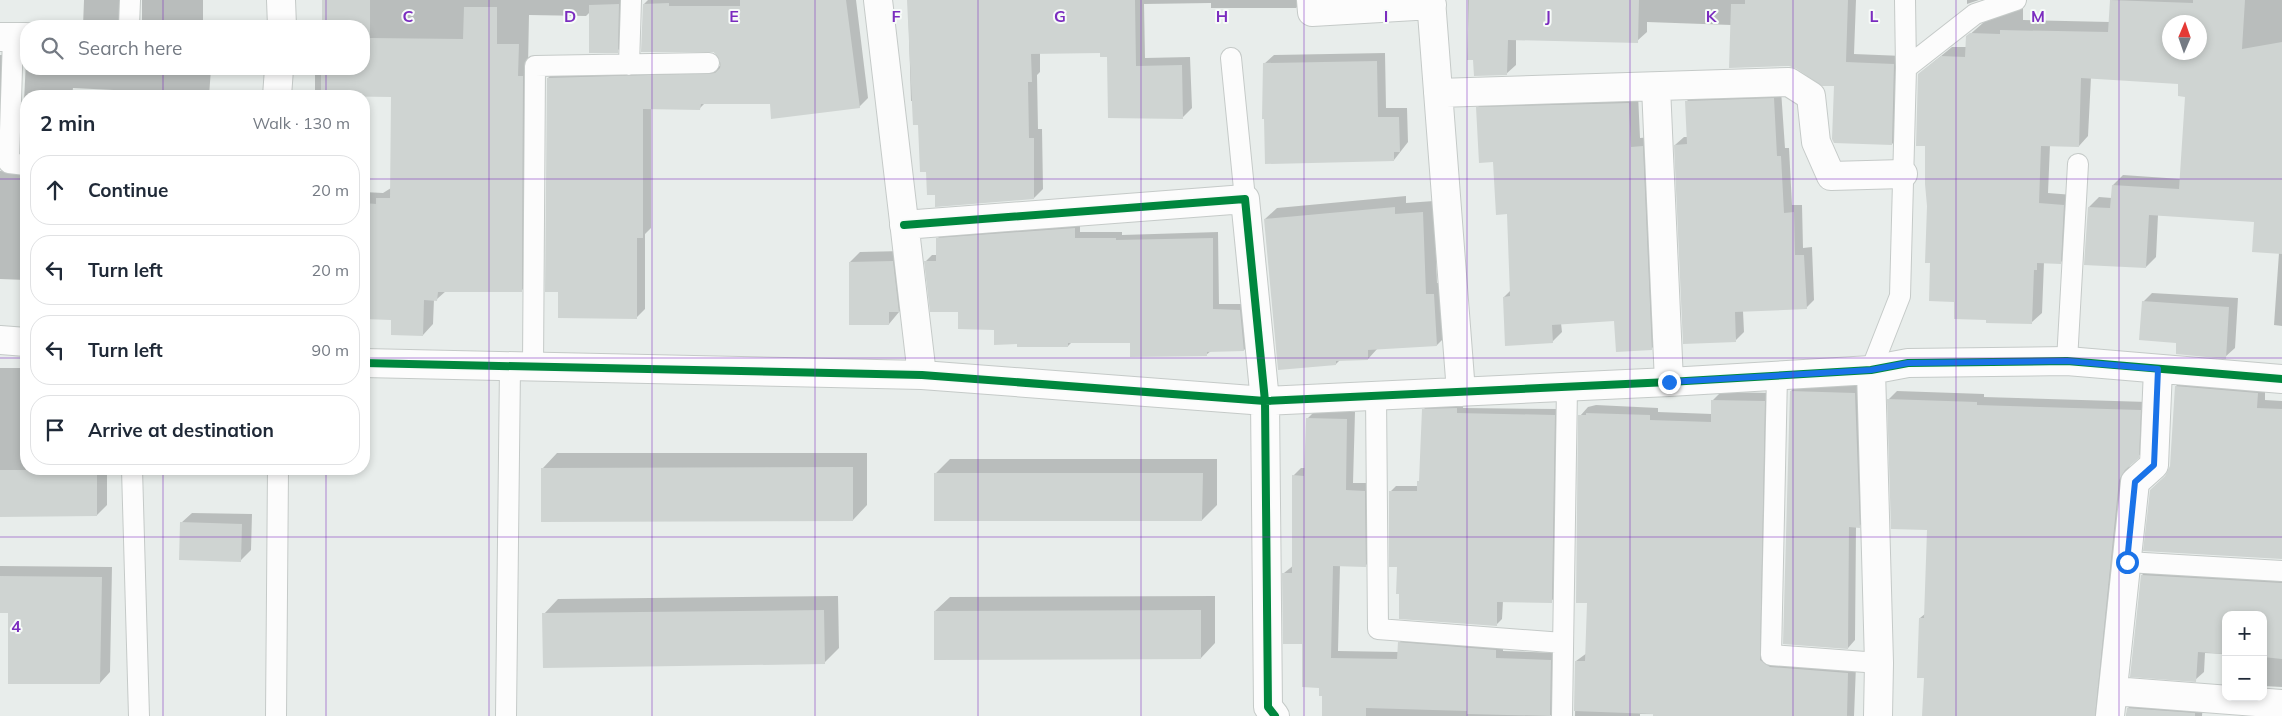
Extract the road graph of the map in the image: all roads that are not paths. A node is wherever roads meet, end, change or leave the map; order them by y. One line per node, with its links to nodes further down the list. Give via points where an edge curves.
1 (130, 0): 9 (lane)
2 (281, 0): 10 (street)
3 (631, 0): 14 (lane)
4 (878, 0): 24 (street)
5 (1311, 0): 8 (street, via 1312,12)
6 (1905, 0): 15 (lane)
7 (2016, 0): 15 (lane, via 1974,14)
8 (1431, 2): 19 (street)
9 (130, 20)
10 (282, 20)
11 (13, 37): 21 (lane, via 9,164)
12 (1231, 58): 23 (lane)
13 (708, 63): 14 (lane)
14 (629, 65): 29 (lane, via 535,66)
15 (1906, 68): 22 (lane)
16 (279, 75): 18 (street)
17 (1656, 86): 19 (street); 22 (street, via 1789,82 1812,96 1816,142 1832,176); 35 (street)
18 (277, 90)
19 (1438, 93): 37 (street)
20 (2078, 164): 27 (lane)
21 (20, 165)
22 (1903, 174): 31 (lane, via 1900,296)
23 (1245, 199): 24 (street); 39 (street)
24 (904, 225): 32 (street)
25 (0, 340): 26 (street)
26 (20, 342)
27 (2067, 361): 30 (street); 31 (street, via 1908,363)
28 (370, 363): 29 (street)
29 (522, 367): 32 (street); 51 (lane)
30 (2158, 369): 34 (street); 42 (street, via 2154,465 2135,482)
31 (1871, 370): 33 (street); 45 (street)
32 (922, 375): 39 (street)
33 (1777, 375): 35 (street); 45 (lane, via 1771,655)
34 (2282, 380)
35 (1669, 382): 36 (street)
36 (1567, 387): 37 (street); 44 (lane)
37 (1461, 392): 38 (street)
38 (1376, 395): 39 (street); 44 (lane, via 1378,629)
39 (1265, 401): 48 (street)
40 (132, 475): 49 (lane)
41 (278, 475): 50 (lane)
42 (2127, 562): 43 (lane); 46 (street)
43 (2282, 572)
44 (1564, 643): 52 (lane)
45 (1879, 663): 53 (street)
46 (2111, 704): 47 (street)
47 (2282, 704)
48 (1270, 713)
49 (139, 716)
50 (276, 716)
51 (506, 716)
52 (1562, 716)
53 (1878, 716)

